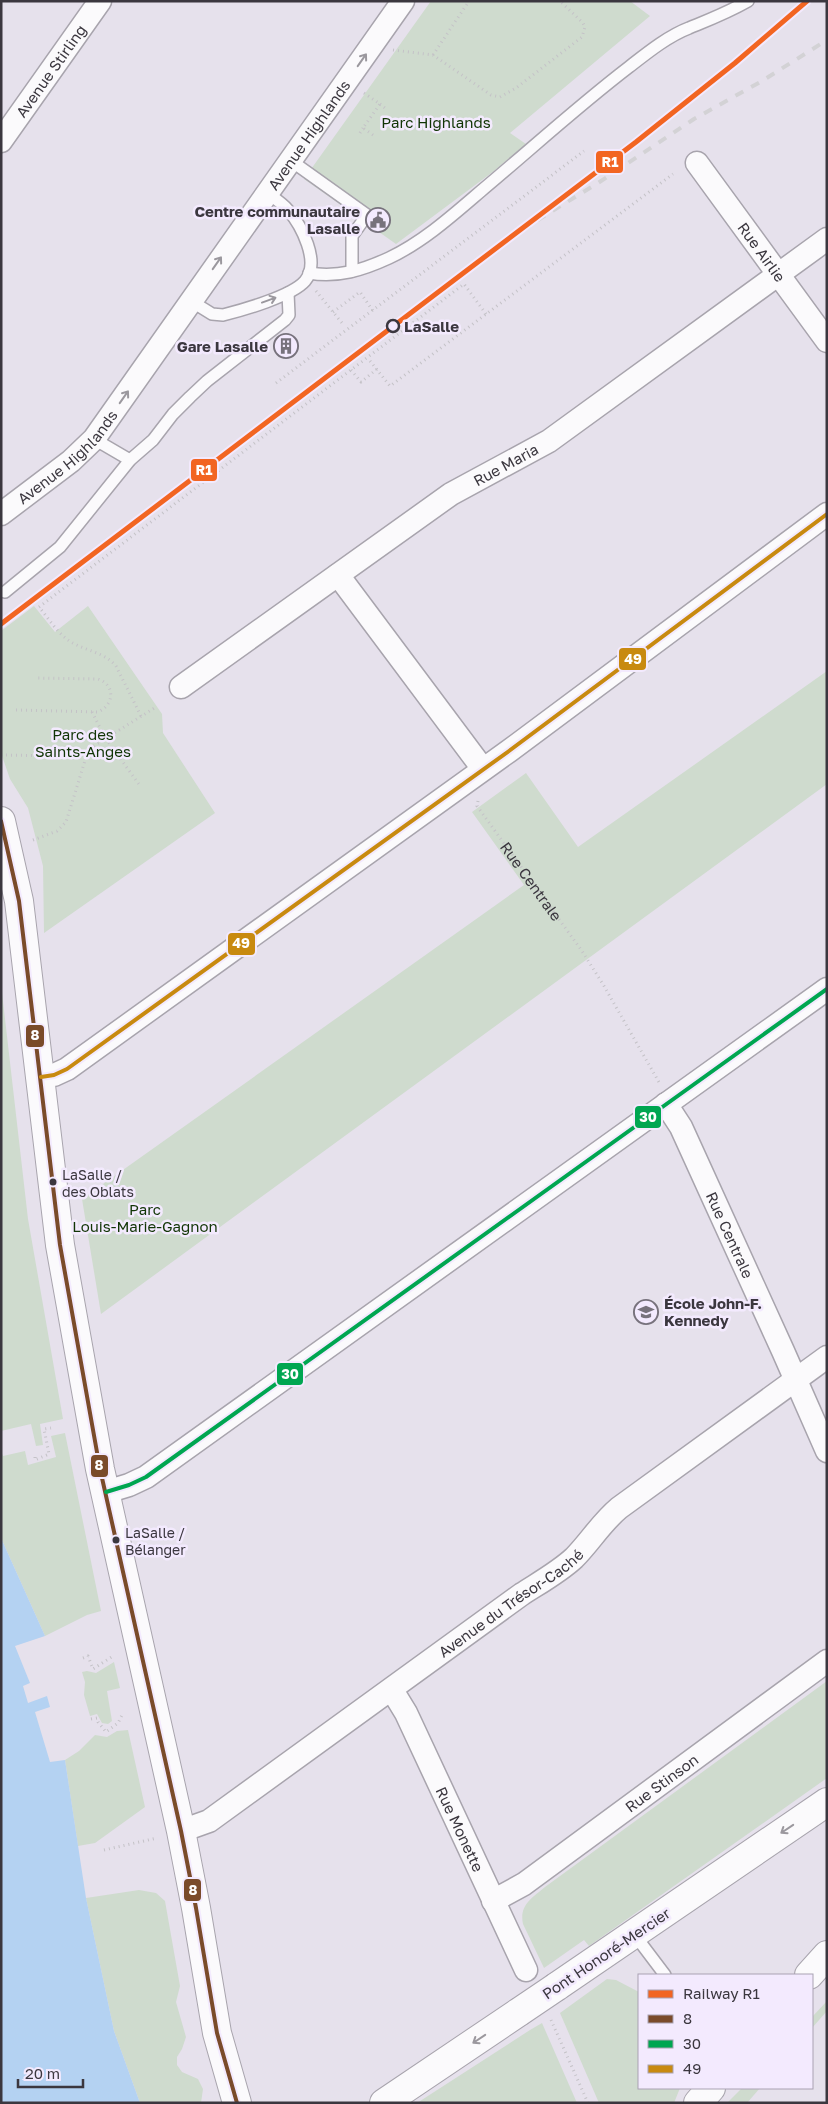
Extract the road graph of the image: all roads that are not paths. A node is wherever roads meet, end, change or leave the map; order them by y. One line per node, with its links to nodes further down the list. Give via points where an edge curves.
1 (100, 1): 4 (street, Avenue Stirling)
2 (403, 1): 5 (street, Avenue Highlands, one-way to 2)
3 (748, 1): 9 (lane, via 718,18 689,28 655,48 446,220 390,258)
4 (1, 141)
5 (290, 160): 7 (street, Avenue Highlands); 9 (lane, via 367,215 352,236)
6 (697, 163): 10 (street, Rue Airlie)
7 (267, 193): 11 (lane, via 288,209 299,226 310,251); 13 (street, Avenue Highlands, one-way to 7)
8 (827, 239): 10 (street, Rue Maria)
9 (352, 271): 11 (lane, via 333,276)
10 (778, 274): 14 (street, Rue Airlie); 19 (street, Rue Maria, via 549,441 451,494)
11 (307, 276): 12 (lane)
12 (288, 293): 13 (lane, one-way to 12, via 212,314 223,315); 16 (lane, via 289,315 285,320 206,381 153,440)
13 (191, 301): 15 (street, Avenue Highlands, one-way to 13)
14 (827, 341)
15 (94, 439): 16 (lane); 17 (street, Avenue Highlands, via 71,461)
16 (130, 460): 20 (lane, via 60,547)
17 (1, 514)
18 (827, 514): 22 (street)
19 (338, 575): 21 (street, Rue Maria); 22 (street)
20 (5, 592)
21 (181, 687)
22 (483, 769): 25 (street, via 67,1069)
23 (1, 820): 25 (main road, via 20,910)
24 (827, 989): 26 (street)
25 (41, 1077): 30 (main road, via 62,1254)
26 (664, 1095): 28 (street, Rue Centrale); 30 (street, via 146,1477)
27 (827, 1357): 28 (street, Avenue du Trésor-Caché)
28 (795, 1380): 29 (street, Rue Centrale); 32 (street, Avenue du Trésor-Caché, via 619,1508 569,1562)
29 (827, 1451)
30 (106, 1492): 34 (main road)
31 (827, 1661): 35 (street, Rue Stinson, via 532,1878)
32 (392, 1690): 34 (street, Avenue du Trésor-Caché, via 210,1821); 35 (street, Rue Monette, via 406,1713)
33 (827, 1802): 36 (main road, Pont Honoré-Mercier, one-way to 36)
34 (169, 1834): 40 (main road, via 196,1908 221,2054)
35 (493, 1901): 37 (street, Rue Monette)
36 (634, 1934): 38 (lane); 41 (main road, Pont Honoré-Mercier, one-way to 41, bridge)
37 (526, 1970)
38 (664, 1974)
39 (710, 2089): 42 (main road)
40 (237, 2103)
41 (384, 2103)
42 (698, 2103)

